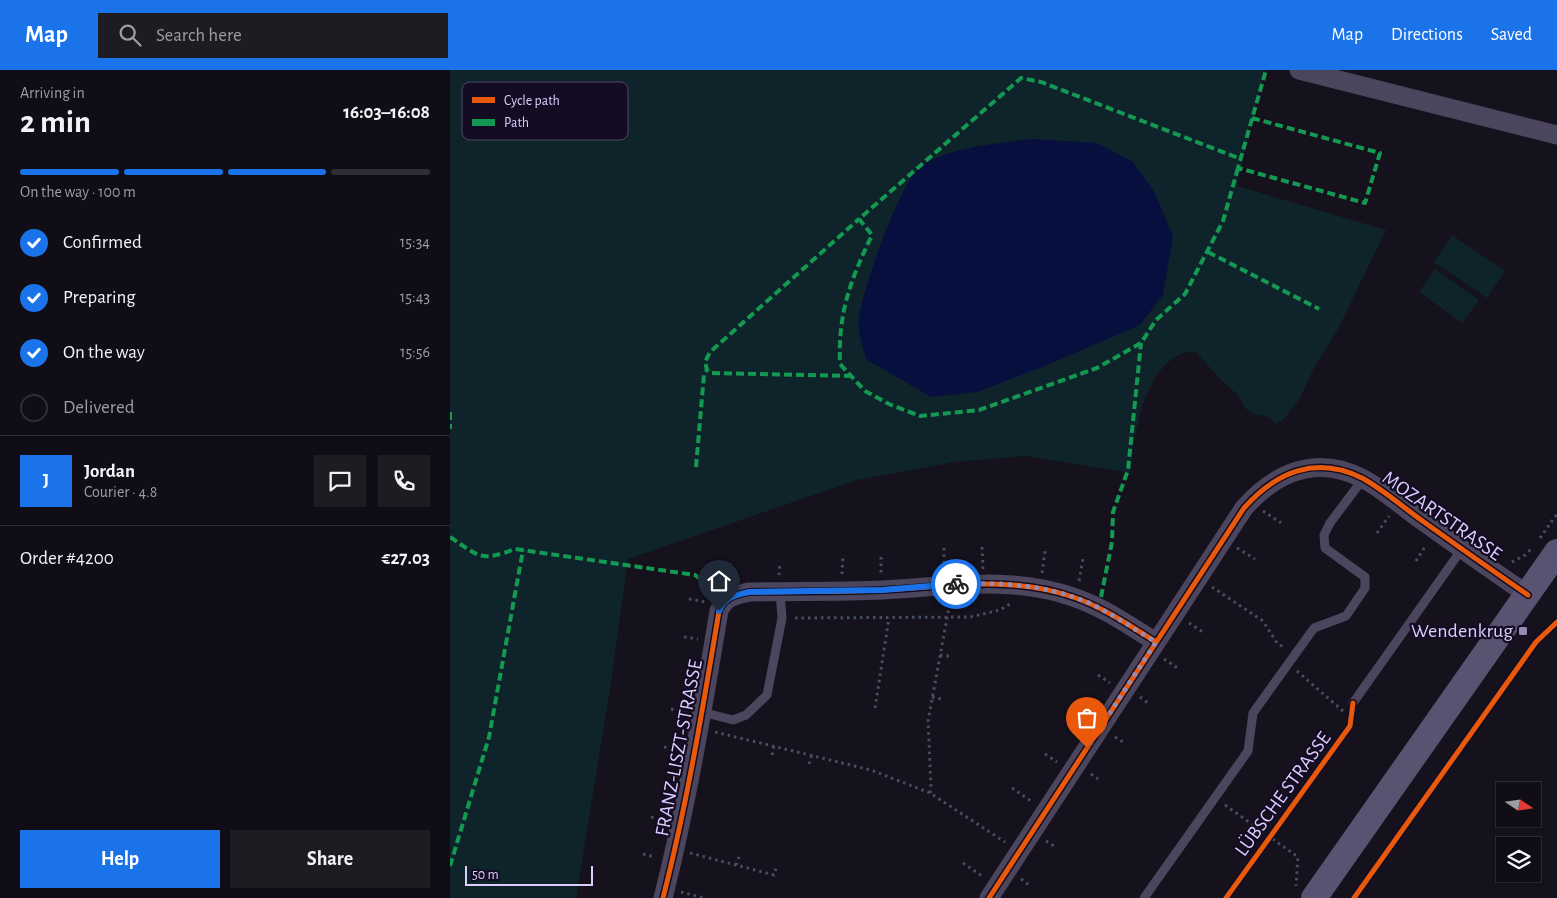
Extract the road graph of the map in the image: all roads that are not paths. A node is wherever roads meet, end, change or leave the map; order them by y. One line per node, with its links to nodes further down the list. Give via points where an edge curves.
1 (1299, 70): 2 (street)
2 (1557, 135)
3 (1363, 479): 5 (street, MOZARTSTRASSE); 8 (street, MOZARTSTRASSE, via 1330,468 1312,468 1293,471 1258,492 1244,508); 14 (lane, via 1324,535 1325,548 1365,577 1365,588 1346,616 1314,628 1253,713 1248,751)
4 (1557, 552): 7 (street)
5 (1458, 555): 7 (street, MOZARTSTRASSE); 9 (lane)
6 (780, 586): 8 (street, FRANZ-LISZT-STRASSE, via 882,590 949,578 1002,584 1038,583 1090,604); 10 (street, FRANZ-LISZT-STRASSE, via 739,594 723,602); 10 (lane, via 782,618 767,695 746,715 733,720)
7 (1528, 595): 13 (street)
8 (1156, 642): 11 (street, MOZARTSTRASSE)
9 (1353, 703)
10 (696, 718): 12 (street, FRANZ-LISZT-STRASSE, via 675,849)
11 (989, 889)
12 (664, 893)
13 (1308, 895)
14 (1144, 898)

